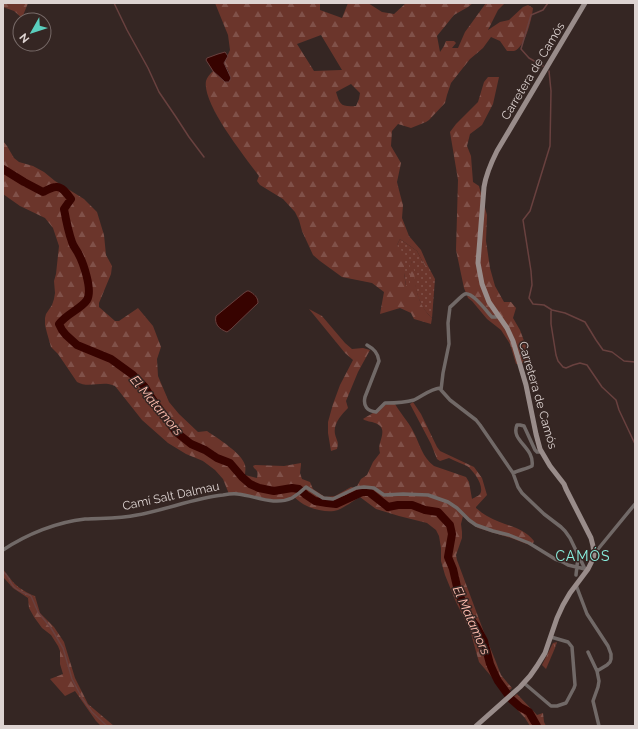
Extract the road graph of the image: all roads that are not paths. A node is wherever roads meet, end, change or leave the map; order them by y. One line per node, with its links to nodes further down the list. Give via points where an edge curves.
1 (585, 3): 2 (street, Carretera de Camós, via 497,151 485,179 478,263 485,294)
2 (498, 316): 4 (street, via 492,317 468,294 450,307 449,344); 5 (street, Carretera de Camós, via 513,341)
3 (367, 345): 4 (street, via 376,352 379,361 364,402 367,409 372,412 376,412 385,403 402,403 414,400 434,388)
4 (442, 390): 6 (street, via 450,400 476,420)
5 (542, 452): 6 (street, via 534,450 524,426 517,425 516,435 528,450 533,462 532,466); 9 (street, Carretera de Camós, via 564,484)
6 (513, 473): 12 (street, via 522,493 565,531)
7 (635, 504): 8 (street)
8 (602, 545): 9 (street); 11 (street)
9 (593, 546): 11 (street, Carretera de Camós)
10 (3, 550): 13 (street, Camí Salt Dalmau, via 28,536 68,522 135,516 211,496 240,494 267,501 279,501 295,496 305,488 323,498 334,500 356,488 364,487 374,488 384,495 428,496 448,502 476,525 529,543 555,559)
11 (594, 554): 14 (street, Carretera de Camós)
12 (578, 556): 13 (street); 14 (street)
13 (577, 567): 14 (street); 15 (street)
14 (586, 570): 16 (street, Carretera de Camós)
15 (576, 575)
16 (576, 586): 17 (street, Carretera de Camós, via 563,605); 19 (street, via 587,614 611,654 610,662)
17 (550, 637): 20 (street, Carretera de Camós, via 541,660); 20 (street, via 567,642 572,647 575,685 569,697 562,704 551,706)
18 (588, 652): 19 (street)
19 (597, 671): 22 (street, via 598,687 593,701)
20 (524, 683): 21 (street, Carretera de Camós)
21 (476, 726)
22 (599, 726)

